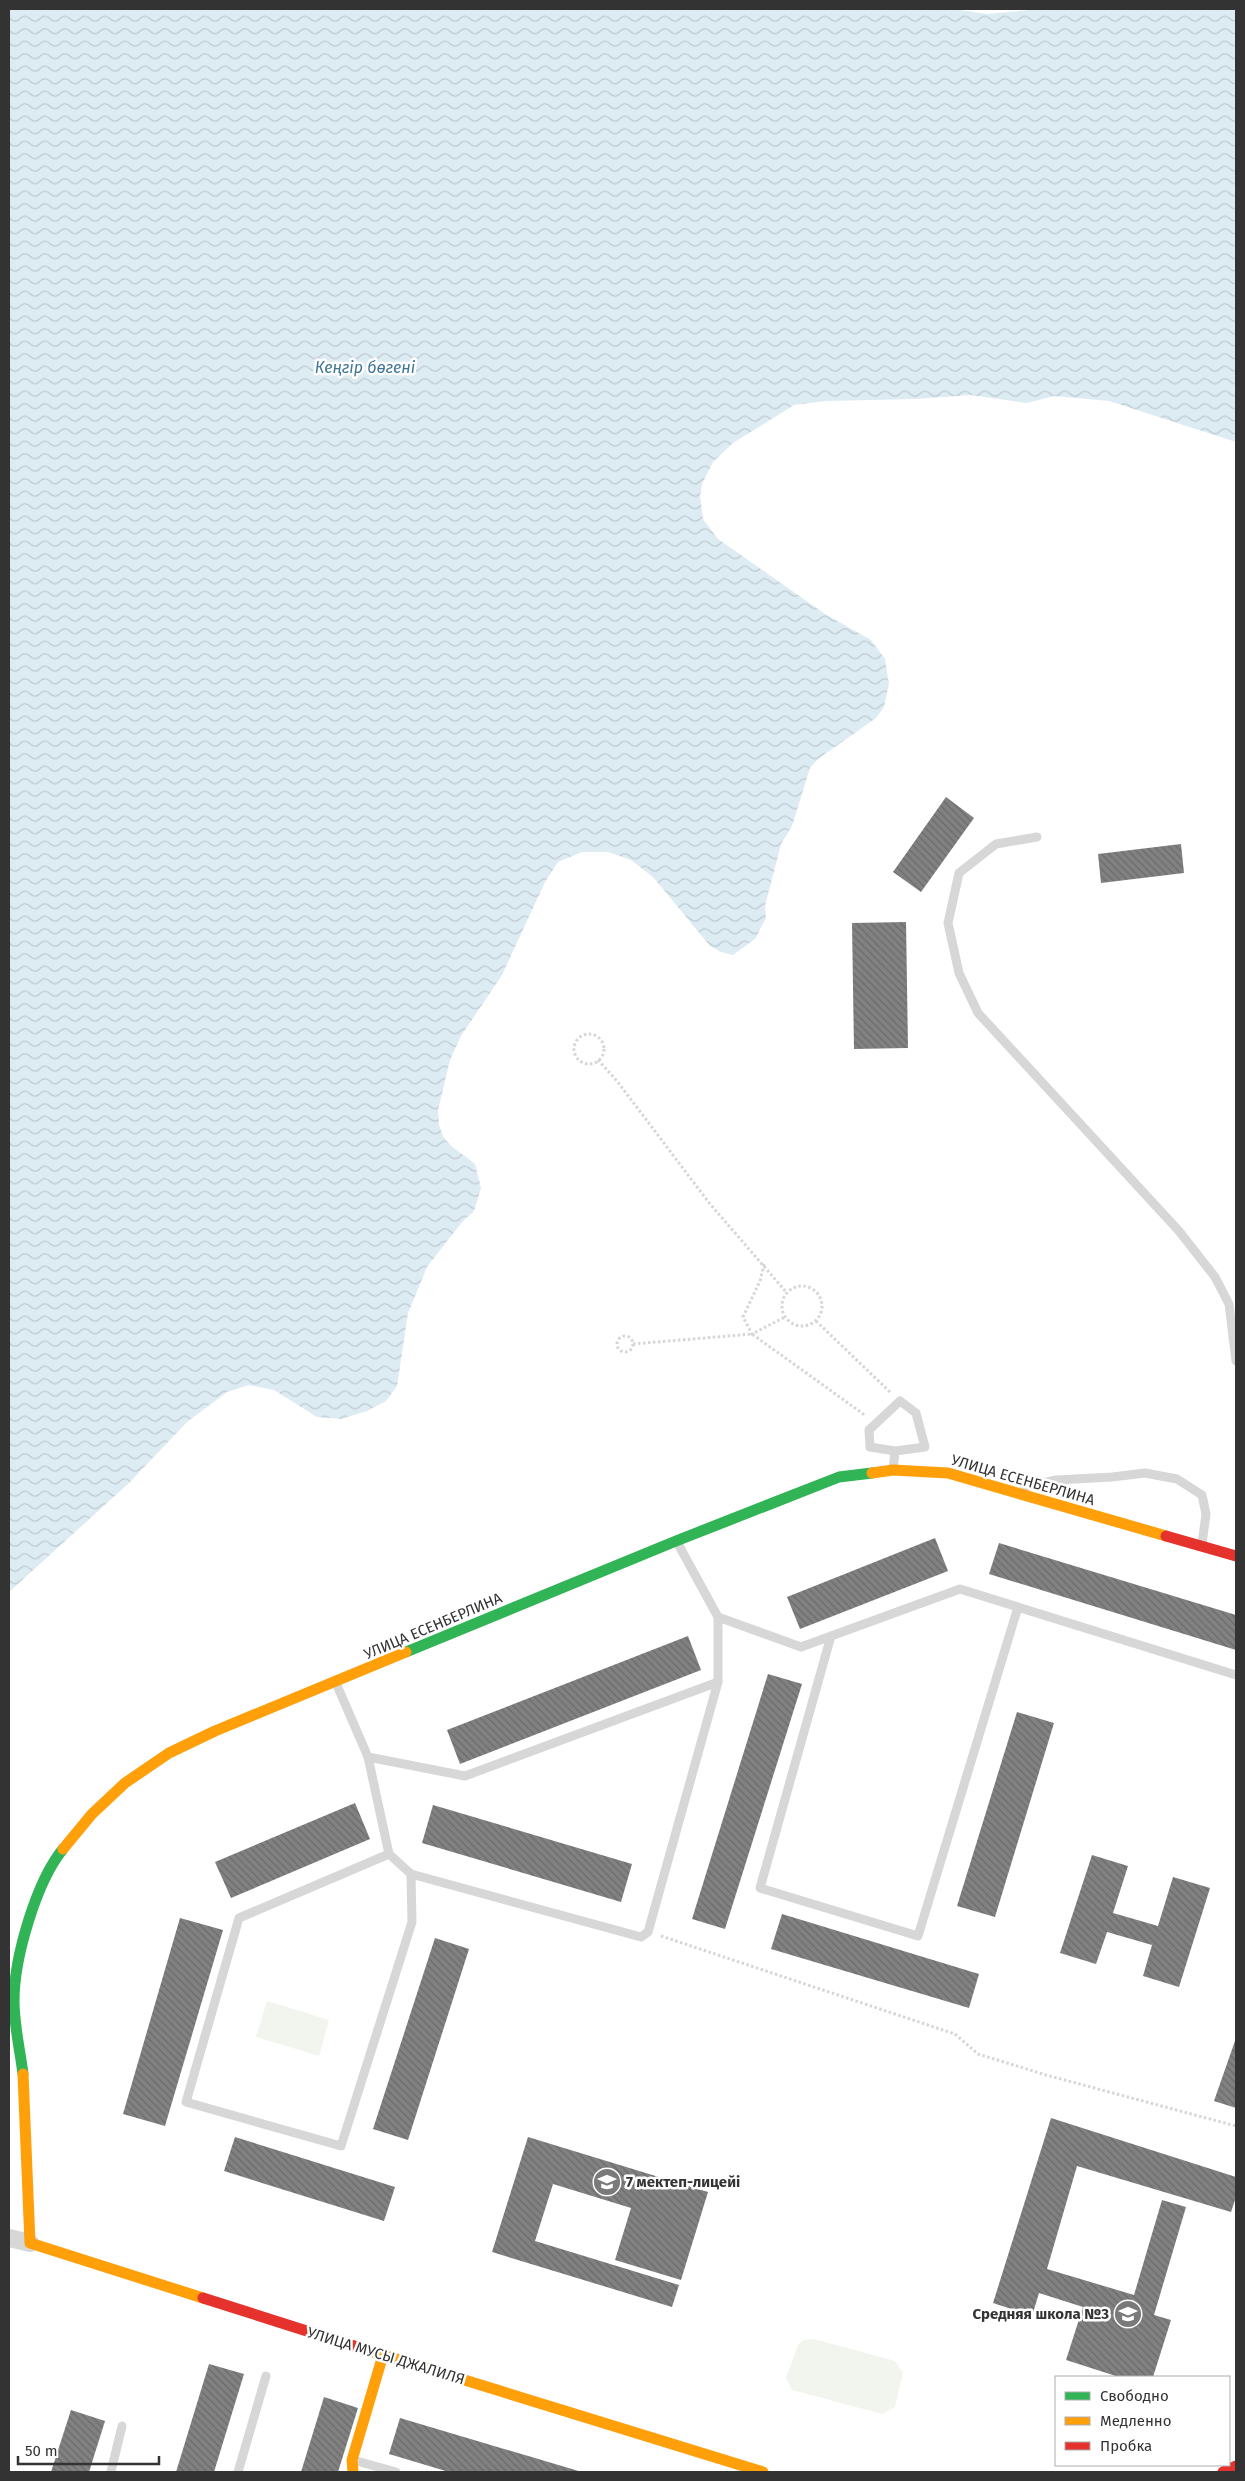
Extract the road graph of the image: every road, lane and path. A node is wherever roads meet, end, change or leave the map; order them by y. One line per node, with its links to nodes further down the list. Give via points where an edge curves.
1 (1037, 837): 9 (lane, via 996,844 959,873 948,923 959,973 978,1013 1179,1231 1215,1277 1229,1304)
2 (598, 1060): 2 (path, via 604,1049 601,1040 592,1034 578,1037 573,1046 578,1060 587,1064); 3 (path, via 710,1204)
3 (764, 1264): 4 (path); 7 (path, via 760,1281 743,1317)
4 (787, 1293): 5 (path, via 782,1305); 6 (path, via 800,1286 818,1293 823,1307)
5 (785, 1317): 6 (path, via 801,1326); 7 (path)
6 (816, 1321): 10 (path)
7 (752, 1334): 8 (path); 11 (path)
8 (633, 1344): 8 (path, via 625,1352 617,1343 624,1336)
9 (1236, 1361)
10 (900, 1401): 11 (lane); 12 (lane, via 916,1413 925,1447)
11 (876, 1423): 12 (lane, via 870,1430 870,1447)
12 (895, 1451): 13 (lane)
13 (893, 1470): 14 (street, УЛИЦА ЕСЕНБЕРЛИНА, via 948,1473); 15 (street, УЛИЦА ЕСЕНБЕРЛИНА, via 839,1477)
14 (1008, 1490): 16 (street, УЛИЦА ЕСЕНБЕРЛИНА); 16 (lane, via 1056,1480 1145,1473 1177,1480 1202,1495 1206,1514)
15 (676, 1540): 19 (lane); 23 (street, УЛИЦА ЕСЕНБЕРЛИНА)
16 (1202, 1547): 17 (street, УЛИЦА ЕСЕНБЕРЛИНА)
17 (1236, 1556)
18 (1018, 1607): 20 (lane, via 960,1589); 20 (lane, via 918,1936 760,1888); 21 (lane)
19 (718, 1617): 20 (lane, via 802,1647); 22 (lane)
20 (831, 1636)
21 (1236, 1675)
22 (718, 1682): 24 (lane, via 465,1776); 27 (lane)
23 (336, 1683): 24 (lane); 30 (street, УЛИЦА ЕСЕНБЕРЛИНА, via 169,1753 105,1802 58,1855 34,1903 20,1955 14,2001 24,2085)
24 (368, 1757): 25 (lane)
25 (389, 1854): 26 (lane); 26 (lane, via 239,1918 186,2102 341,2146 412,1922)
26 (411, 1874): 27 (lane, via 628,1934 641,1937)
27 (648, 1932): 28 (path, via 955,2034 978,2054 1046,2076)
28 (1236, 2126)
29 (9, 2238): 30 (street, УЛИЦА МУСЫ ДЖАЛИЛЯ)
30 (30, 2243): 31 (street, УЛИЦА МУСЫ ДЖАЛИЛЯ)
31 (383, 2355): 34 (street); 36 (street, УЛИЦА МУСЫ ДЖАЛИЛЯ)
32 (266, 2376): 38 (lane)
33 (122, 2426): 37 (lane)
34 (352, 2460): 39 (street); 40 (lane)
35 (1236, 2466): 42 (street)
36 (738, 2468): 41 (street, УЛИЦА МУСЫ ДЖАЛИЛЯ)
37 (111, 2472)
38 (238, 2472)
39 (353, 2472)
40 (396, 2472)
41 (763, 2472)
42 (1223, 2472)

